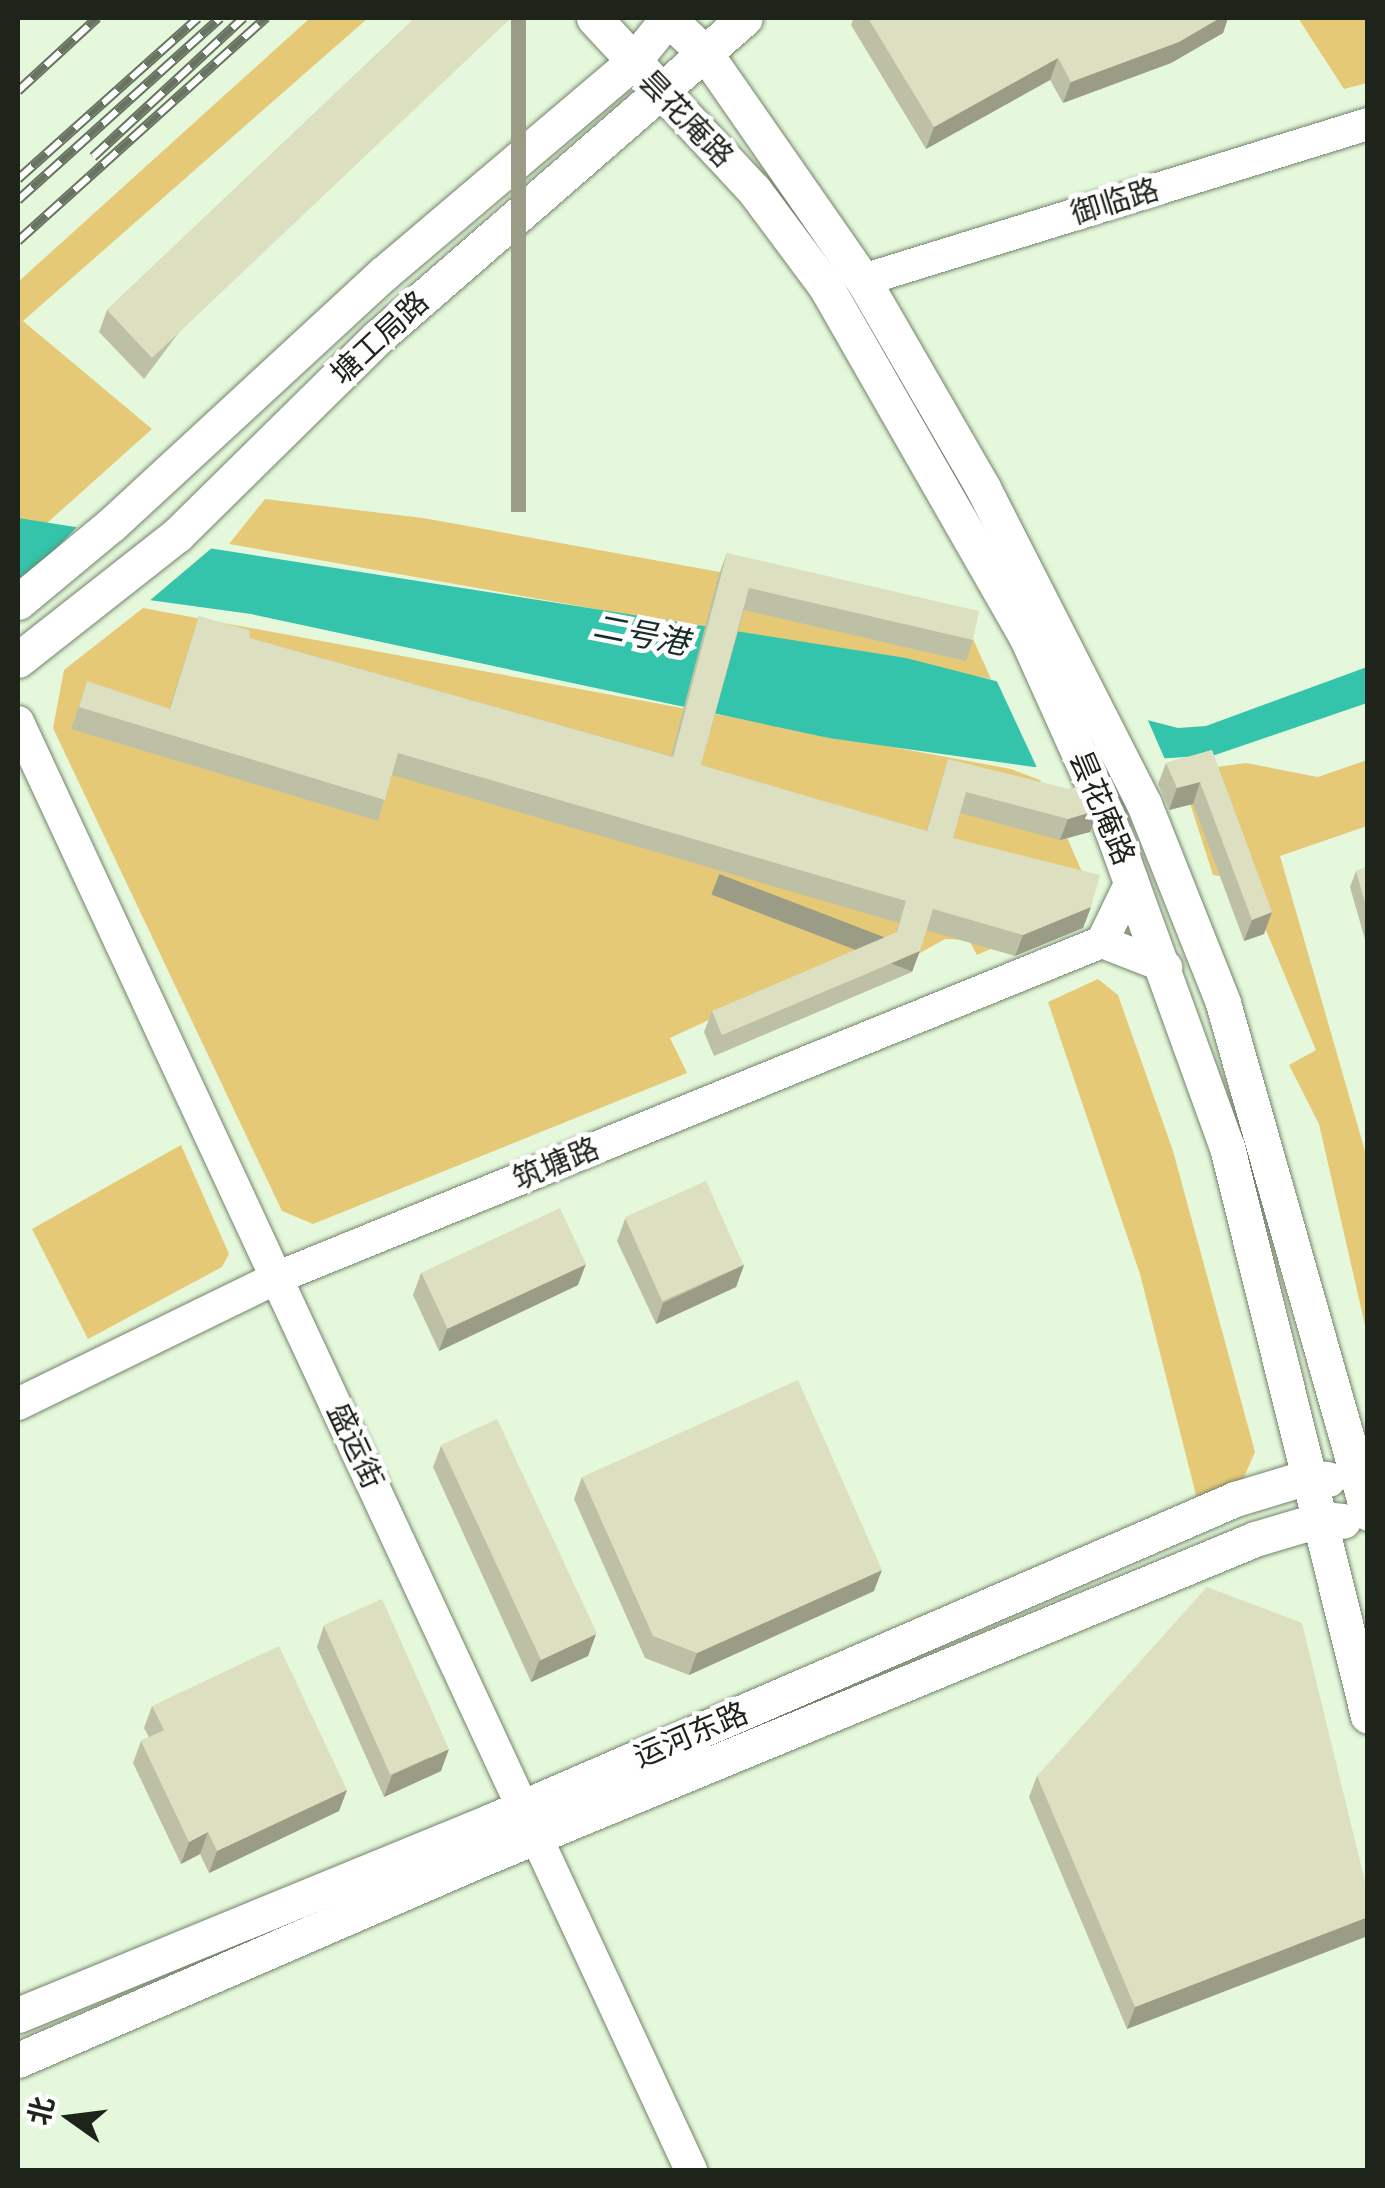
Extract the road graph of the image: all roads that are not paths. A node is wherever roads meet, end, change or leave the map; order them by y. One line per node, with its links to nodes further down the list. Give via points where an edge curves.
1 (594, 18): 5 (main road, 昙花庵路)
2 (668, 18): 4 (main road, 昙花庵路); 5 (main road, 塘工局路)
3 (744, 18): 4 (main road, 塘工局路)
4 (705, 52): 6 (main road, 塘工局路); 8 (main road, 昙花庵路)
5 (632, 64): 6 (main road, 昙花庵路); 9 (main road, 塘工局路, via 383,274)
6 (664, 91): 10 (main road, 昙花庵路, via 754,190 826,288); 11 (main road, 塘工局路, via 378,336 177,535)
7 (1368, 124): 8 (street, 御临路)
8 (863, 280): 10 (main road, 昙花庵路)
9 (27, 595)
10 (1041, 630): 13 (main road, 昙花庵路); 19 (main road, 昙花庵路, via 1144,804 1224,1003)
11 (18, 660)
12 (18, 722): 16 (street, 盛运街)
13 (1132, 880): 14 (street); 15 (main road, 昙花庵路)
14 (1102, 942): 15 (street); 16 (street, 筑塘路)
15 (1166, 967): 18 (main road, 昙花庵路, via 1227,1147)
16 (276, 1278): 17 (street, 筑塘路); 23 (street, 盛运街)
17 (18, 1404)
18 (1308, 1477): 19 (main road, 运河东路); 20 (main road, 昙花庵路); 23 (main road, 运河东路, via 1236,1499)
19 (1365, 1491)
20 (1322, 1519): 21 (main road, 运河东路); 22 (main road, 昙花庵路); 23 (main road, 运河东路, via 1254,1539)
21 (1368, 1523)
22 (1368, 1716)
23 (529, 1822): 24 (main road, 运河东路); 25 (main road, 运河东路); 26 (street, 盛运街)
24 (18, 2014)
25 (18, 2060)
26 (691, 2170)

